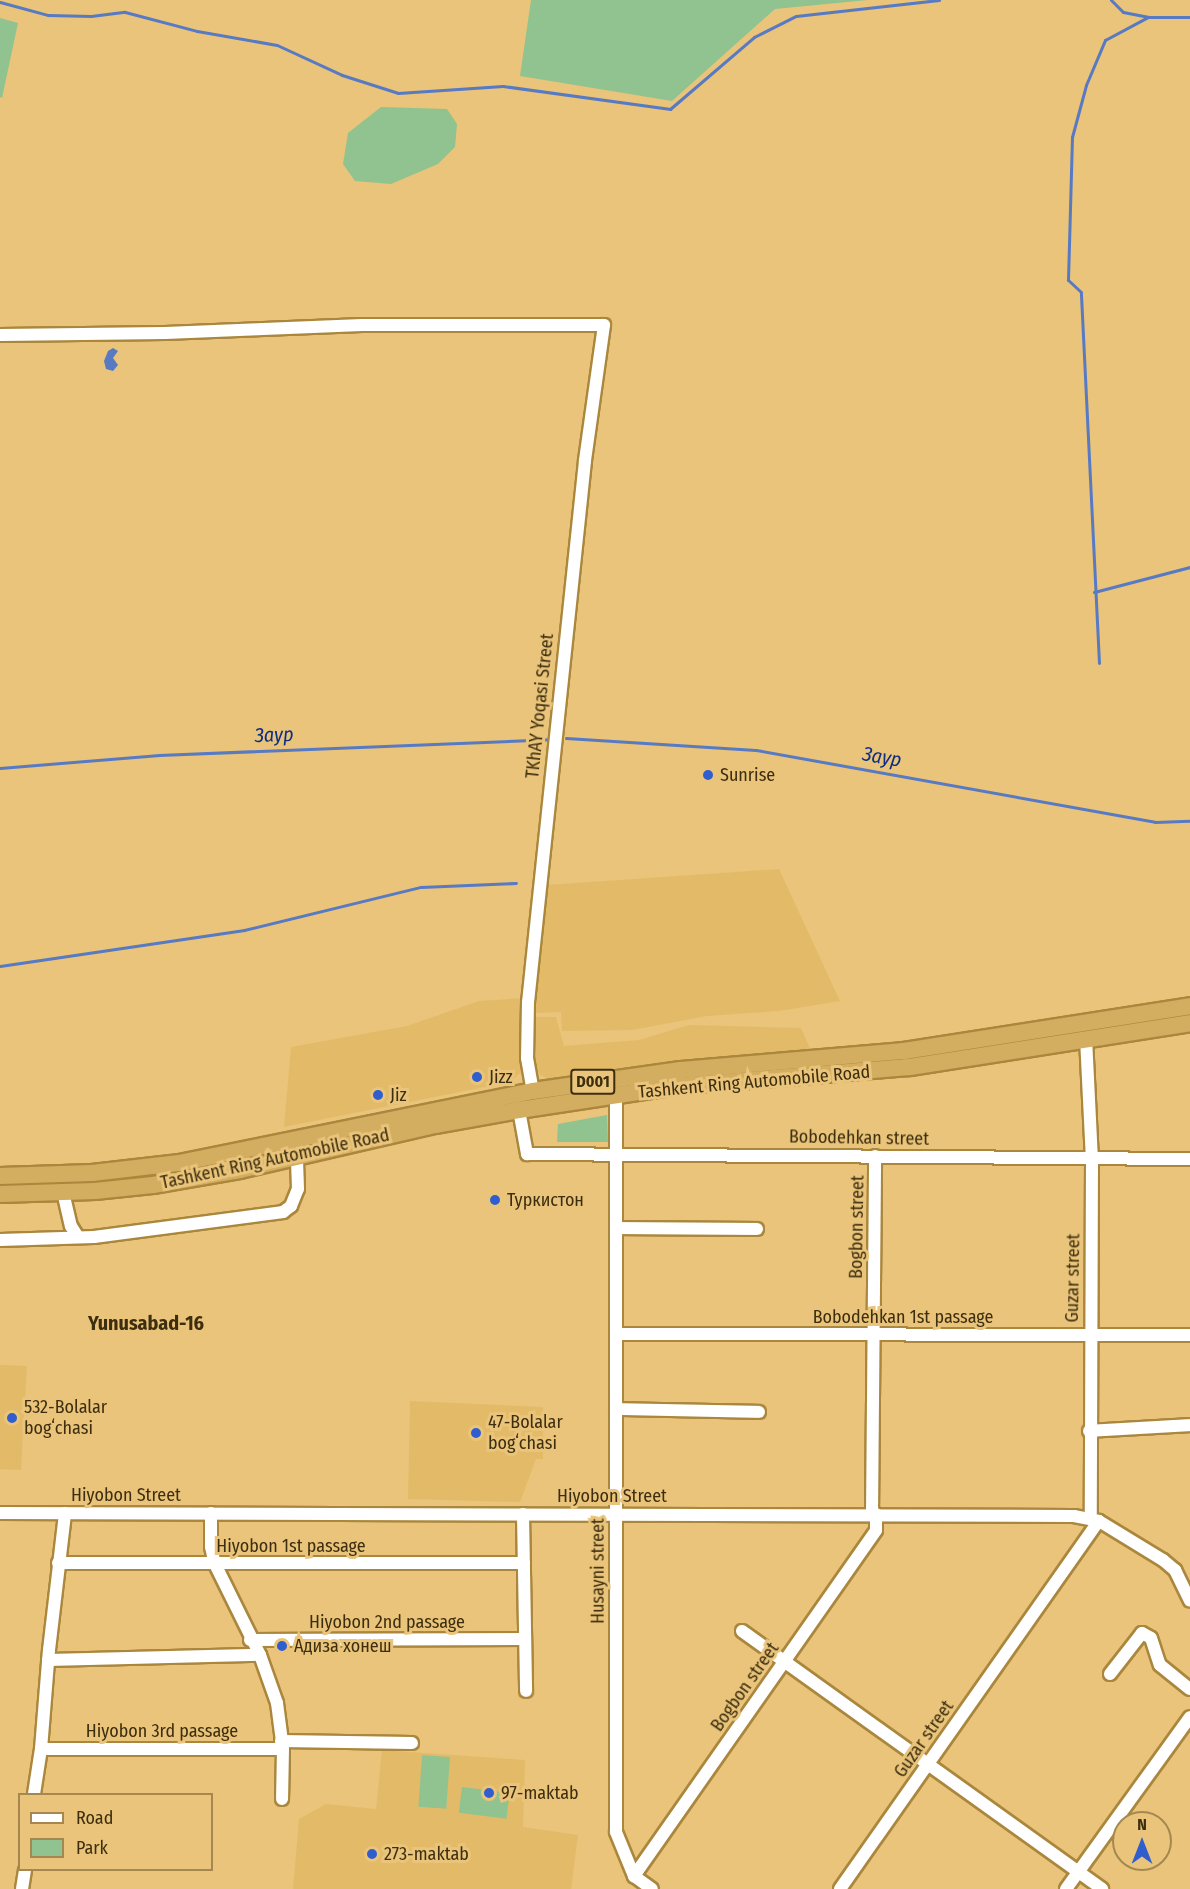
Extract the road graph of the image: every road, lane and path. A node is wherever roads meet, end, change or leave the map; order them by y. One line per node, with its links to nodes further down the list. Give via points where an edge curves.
1 (0, 335): 6 (street, TKhAY Yoqasi Street, via 362,325 604,325 585,461 528,1002 527,1058)
2 (1190, 1006): 5 (highway, Tashkent Ring Automobile Road / D001)
3 (1190, 1023): 4 (highway, Tashkent Ring Automobile Road / D001)
4 (1086, 1038): 5 (highway, Tashkent Ring Automobile Road / D001, via 910,1067); 12 (street, Guzar street)
5 (772, 1070): 6 (highway, Tashkent Ring Automobile Road / D001, via 652,1073); 7 (highway, Tashkent Ring Automobile Road / D001)
6 (533, 1091): 9 (highway, Tashkent Ring Automobile Road / D001)
7 (616, 1095): 8 (highway, Tashkent Ring Automobile Road / D001); 10 (street, Husayni street)
8 (519, 1110): 9 (highway, Tashkent Ring Automobile Road / D001); 10 (street, Bobodehkan street, via 527,1154)
9 (296, 1149): 14 (highway, Tashkent Ring Automobile Road / D001, via 63,1175); 15 (highway, Tashkent Ring Automobile Road / D001, via 153,1185); 19 (street, via 298,1189 291,1206 283,1212)
10 (615, 1154): 11 (street, Bobodehkan street); 17 (street, Husayni street)
11 (876, 1156): 12 (street, Bobodehkan street); 24 (street, Bogbon street)
12 (1092, 1159): 13 (street, Bobodehkan street); 22 (street, Guzar street)
13 (1190, 1159)
14 (0, 1176)
15 (63, 1192): 16 (highway, Tashkent Ring Automobile Road / D001); 19 (street, via 70,1226)
16 (0, 1194)
17 (615, 1228): 18 (street); 21 (street, Husayni street)
18 (758, 1229)
19 (78, 1237): 20 (street)
20 (0, 1240)
21 (615, 1334): 24 (street, Bobodehkan 1st passage); 25 (street, Husayni street)
22 (1090, 1335): 23 (street, Bobodehkan 1st passage); 24 (street, Bobodehkan 1st passage); 28 (street, Guzar street)
23 (1190, 1335)
24 (874, 1336): 34 (street, Bogbon street)
25 (616, 1409): 26 (street); 33 (street, Husayni street)
26 (759, 1412)
27 (1190, 1425): 28 (street)
28 (1089, 1431): 35 (street, Guzar street)
29 (0, 1513): 30 (street, Hiyobon Street)
30 (65, 1513): 31 (street, Hiyobon Street); 36 (street)
31 (211, 1513): 32 (street, Hiyobon Street); 38 (street)
32 (523, 1514): 33 (street, Hiyobon Street); 37 (street)
33 (617, 1514): 34 (street, Hiyobon Street); 58 (street, Husayni street, via 615,1832)
34 (874, 1514): 35 (street, Hiyobon Street, via 1034,1514); 45 (street, Bogbon street, via 876,1530)
35 (1095, 1520): 39 (street, Hiyobon Street, via 1175,1570); 53 (street, Guzar street)
36 (58, 1563): 38 (street, Hiyobon 1st passage); 44 (street)
37 (524, 1563): 38 (street, Hiyobon 1st passage); 41 (street)
38 (215, 1564): 42 (street)
39 (1190, 1601)
40 (742, 1631): 45 (street)
41 (525, 1639): 42 (street, Hiyobon 2nd passage); 48 (street)
42 (250, 1640): 43 (street)
43 (260, 1655): 44 (street); 51 (street, via 277,1703)
44 (48, 1660): 52 (street)
45 (785, 1663): 53 (street); 58 (street, Bogbon street)
46 (1110, 1674): 47 (street, via 1142,1633 1151,1638 1158,1663)
47 (1190, 1689)
48 (526, 1691)
49 (1190, 1717): 57 (street)
50 (412, 1743): 51 (street, Hiyobon 3rd passage)
51 (282, 1745): 52 (street, Hiyobon 3rd passage); 55 (street)
52 (41, 1749): 54 (street)
53 (928, 1766): 57 (street); 61 (street, Guzar street)
54 (34, 1793)
55 (282, 1799)
56 (25, 1871): 59 (street)
57 (1078, 1872): 62 (street); 63 (street)
58 (634, 1876): 60 (street)
59 (22, 1889)
60 (652, 1889)
61 (840, 1889)
62 (1066, 1889)
63 (1102, 1889)

